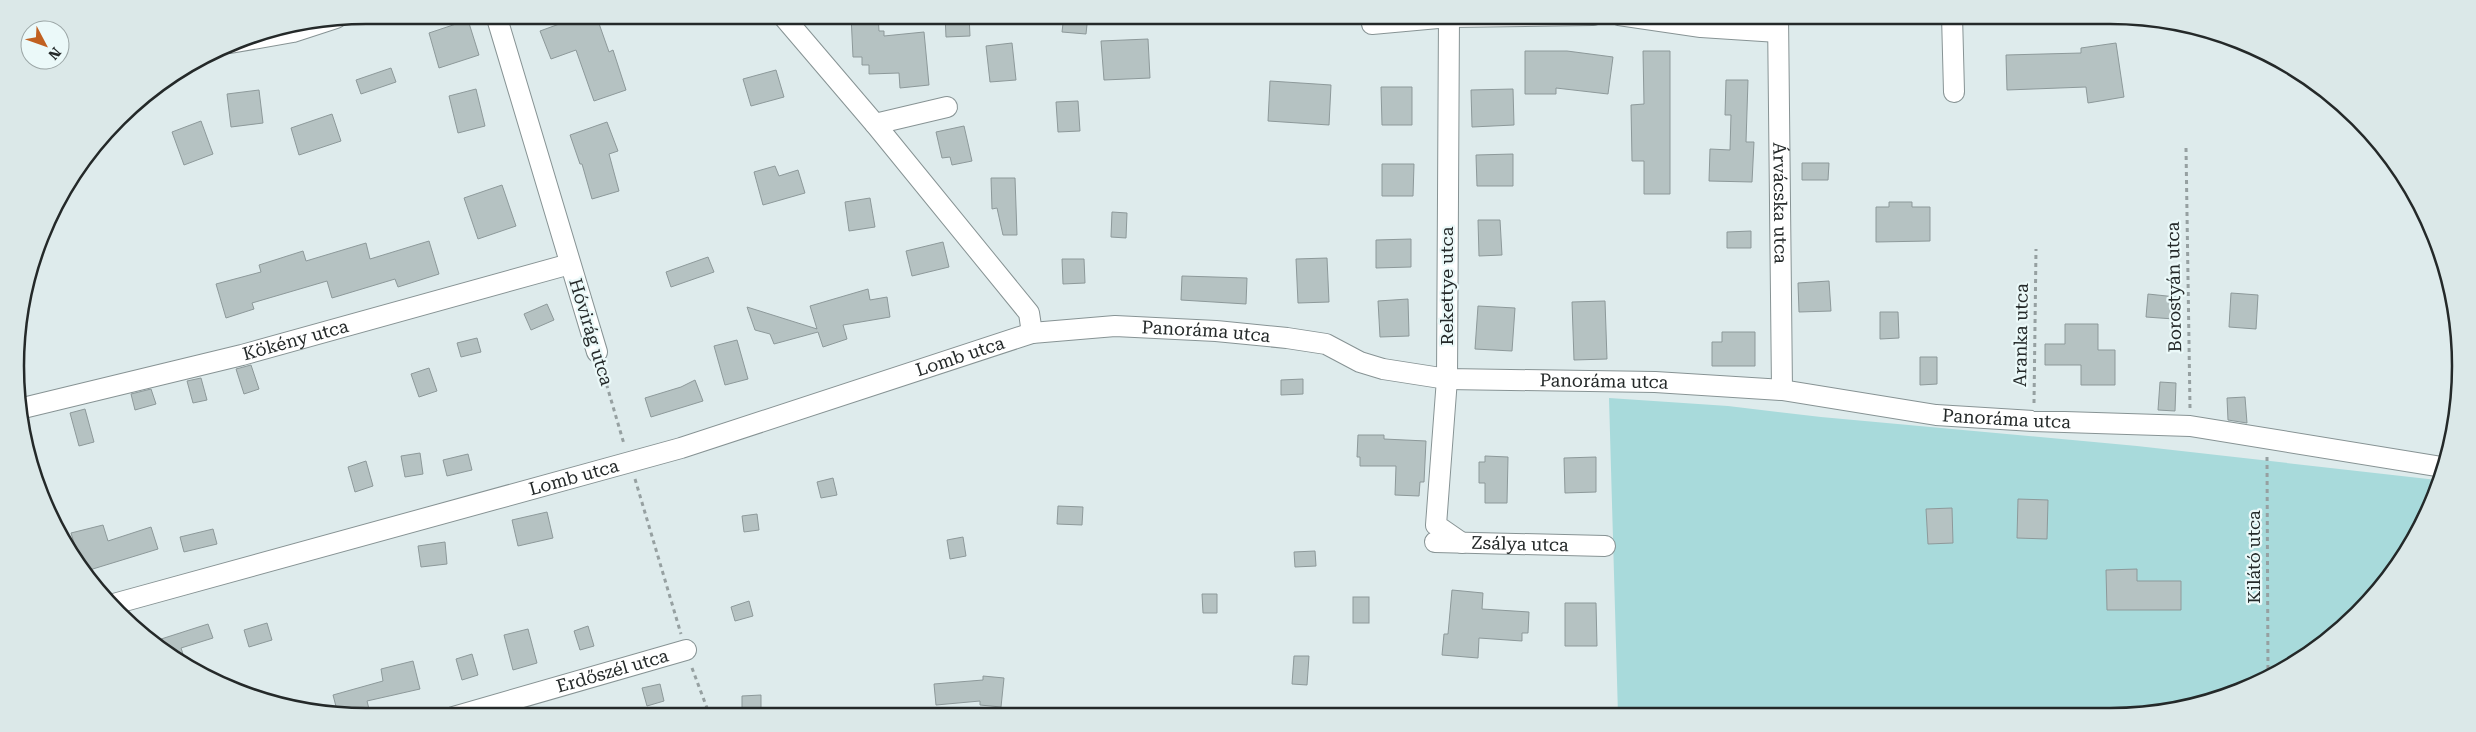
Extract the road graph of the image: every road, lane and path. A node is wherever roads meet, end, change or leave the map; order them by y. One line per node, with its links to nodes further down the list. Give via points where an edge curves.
1 (499, 24): 15 (street, Hóvirág utca)
2 (790, 24): 12 (street)
3 (1449, 24): 18 (street, Rekettye utca)
4 (1680, 24): 5 (street, via 1701,27)
5 (1759, 24)
6 (1778, 24): 19 (street, Árvácska utca)
7 (1952, 24): 10 (street)
8 (299, 30): 9 (street)
9 (281, 34)
10 (1954, 92)
11 (947, 107): 12 (street)
12 (875, 124): 16 (street, via 1029,313)
13 (2186, 148): 22 (path, Borostyán utca)
14 (2036, 249): 21 (path, Aranka utca)
15 (570, 264): 17 (street, Hóvirág utca); 20 (street, Kökény utca, via 242,355)
16 (1032, 332): 18 (street, Panoráma utca, via 1115,326 1287,338 1326,344 1360,362 1382,369); 24 (street, Lomb utca, via 681,448)
17 (597, 352): 24 (path, Hóvirág utca)
18 (1447, 378): 19 (street, Panoráma utca, via 1655,382); 27 (street, Rekettye utca, via 1436,525)
19 (1782, 390): 21 (street, Panoráma utca, via 1936,415)
20 (27, 407)
21 (2034, 421): 22 (street, Panoráma utca)
22 (2190, 426): 23 (street, Panoráma utca)
23 (2267, 439): 25 (street, Panoráma utca); 31 (path, Kilátó utca)
24 (629, 460): 29 (street, Lomb utca); 30 (path, Hóvirág utca)
25 (2437, 466)
26 (1435, 542): 27 (street, Zsálya utca)
27 (1462, 543): 28 (street, Zsálya utca)
28 (1605, 546)
29 (119, 603)
30 (686, 650): 32 (street, Erdőszél utca); 33 (path, Hóvirág utca)
31 (2268, 669)
32 (484, 708)
33 (707, 708)

